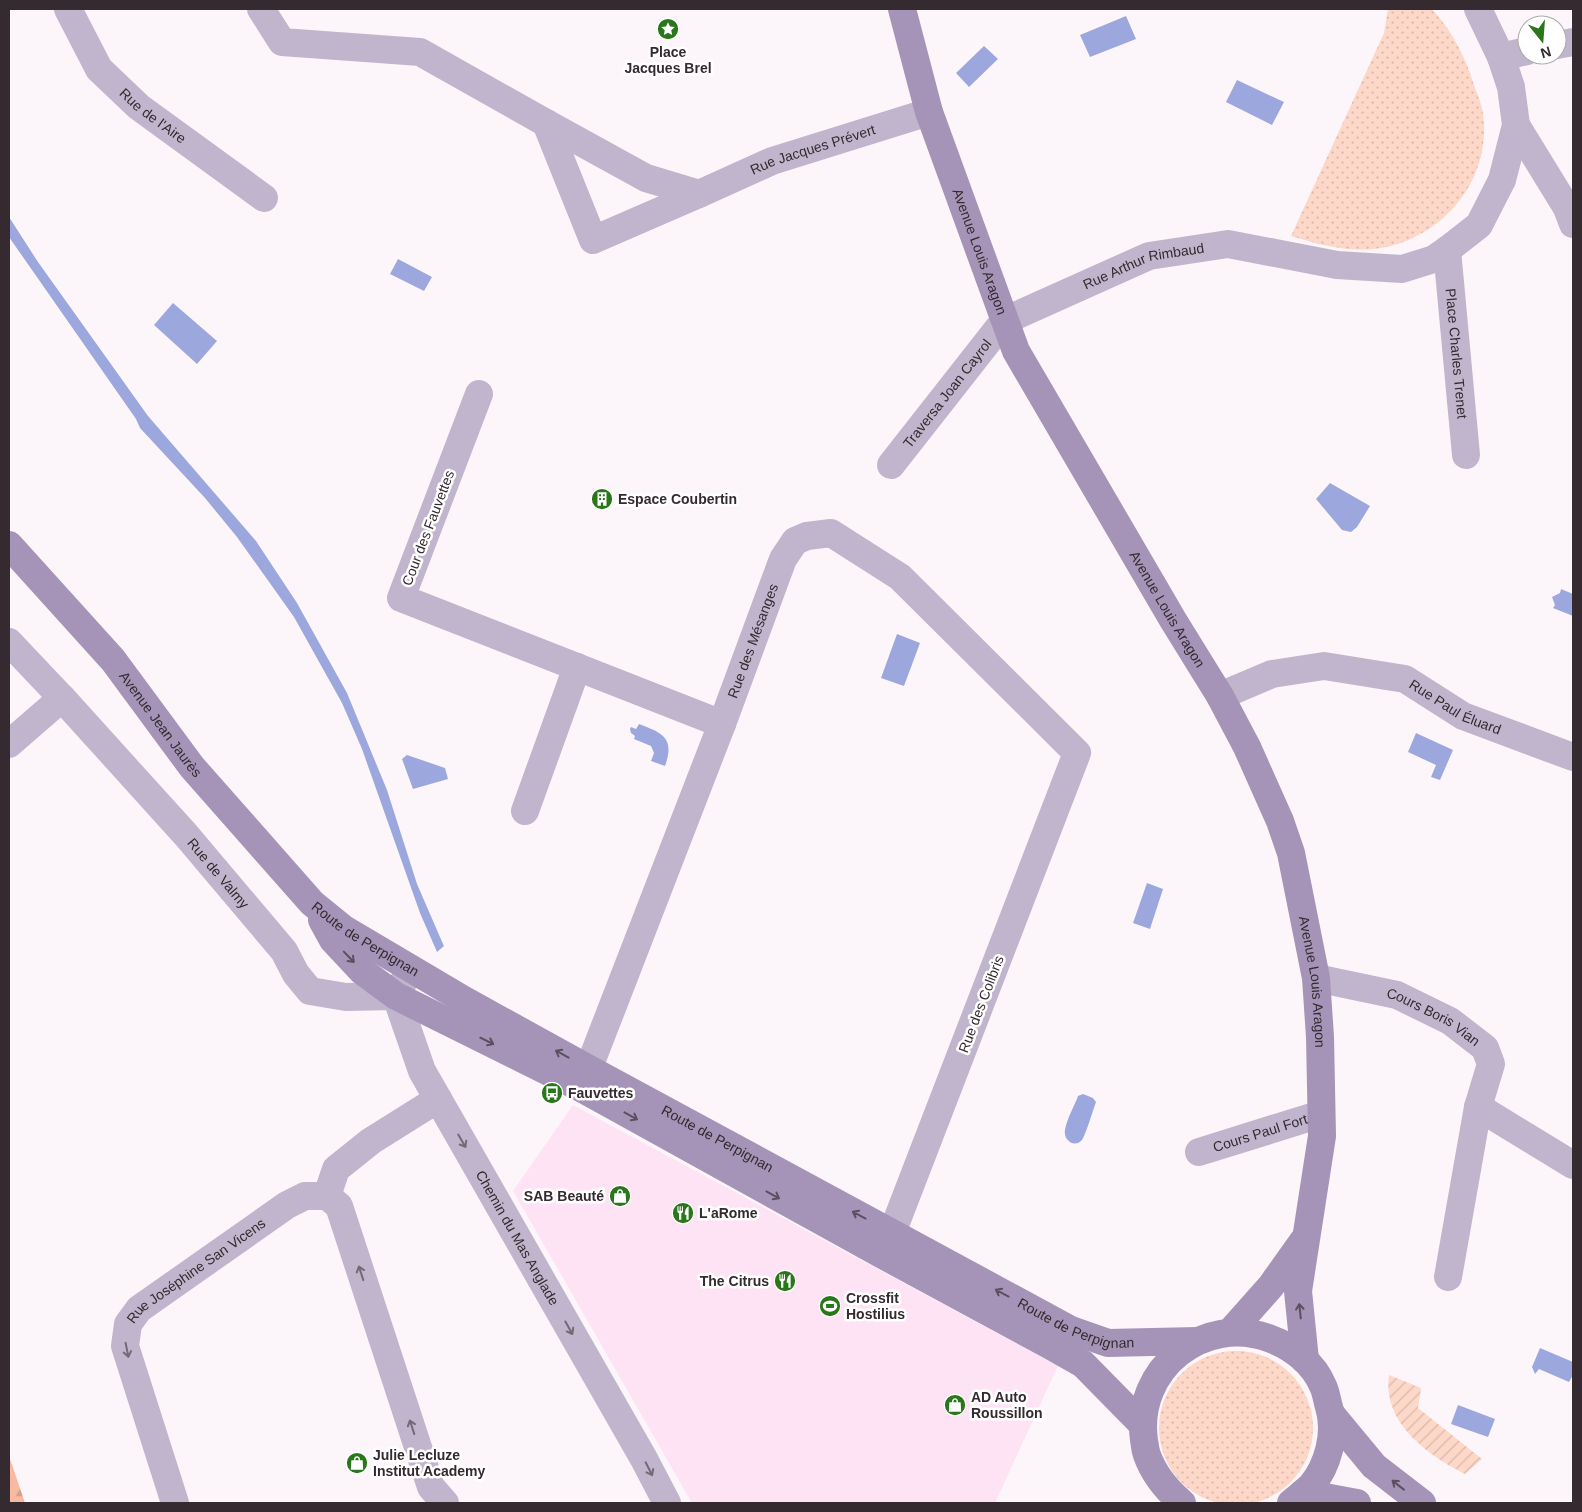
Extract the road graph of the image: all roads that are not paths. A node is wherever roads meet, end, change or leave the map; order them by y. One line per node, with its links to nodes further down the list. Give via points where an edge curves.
1 (68, 9): 11 (street, Rue de l'Aire, via 100,69 139,107)
2 (261, 9): 8 (street, via 282,42 420,52)
3 (902, 9): 7 (street, Avenue Louis Aragon)
4 (1478, 9): 6 (street)
5 (1517, 54): 6 (street)
6 (1501, 57): 9 (street, via 1511,87)
7 (929, 112): 10 (street, Rue Jacques Prévert, via 772,161); 14 (street, Avenue Louis Aragon)
8 (546, 124): 10 (street, via 646,178); 10 (street, Rue Jacques Prévert, via 593,240)
9 (1516, 125): 12 (street, via 1567,208); 13 (street, via 1502,180 1479,225)
10 (699, 194)
11 (264, 198)
12 (1573, 224)
13 (1447, 250): 14 (street, Rue Arthur Rimbaud, via 1434,259 1402,269 1338,265 1228,244 1148,256); 16 (street, Place Charles Trenet)
14 (1004, 321): 17 (street, Traversa Joan Cayrol); 21 (street, Avenue Louis Aragon, via 1021,360)
15 (480, 394): 20 (street, Cour des Fauvettes, via 401,598)
16 (1466, 456)
17 (891, 466)
18 (9, 545): 28 (street, Avenue Jean Jaurès, via 113,660 192,767)
19 (9, 642): 22 (street, Rue de Valmy)
20 (577, 666): 23 (street, Cour des Fauvettes); 27 (street)
21 (1220, 696): 26 (street, Rue Paul Éluard, via 1272,674 1324,666 1405,680 1463,716); 30 (street, Avenue Louis Aragon, via 1247,748 1291,853)
22 (62, 698): 24 (street); 31 (street, Rue de Valmy, via 186,835 284,951 310,991 346,997)
23 (722, 724): 25 (street, Rue des Mésanges, via 783,559 795,541 831,532 900,577); 32 (street, Rue des Mésanges)
24 (9, 744)
25 (1077, 753): 40 (street, Rue des Colibris)
26 (1573, 757)
27 (525, 811)
28 (312, 903): 29 (street, Route de Perpignan, via 344,929); 31 (street, Route de Perpignan, one-way to 31, via 333,940 362,971)
29 (410, 969): 31 (street); 32 (street, Route de Perpignan, one-way to 29)
30 (1316, 978): 34 (street, Cours Boris Vian, via 1397,995 1450,1021 1485,1048 1491,1064); 35 (street, Avenue Louis Aragon)
31 (396, 996): 32 (street, Route de Perpignan, one-way to 32); 33 (street, Chemin du Mas Anglade, via 422,1071)
32 (585, 1079): 40 (street, Route de Perpignan)
33 (438, 1099): 38 (street, via 371,1141 336,1169); 50 (street, Chemin du Mas Anglade, one-way to 50)
34 (1478, 1107): 37 (street); 41 (street, Cours Boris Vian)
35 (1321, 1114): 36 (street, Cours Paul Fort); 39 (street, Avenue Louis Aragon, via 1322,1136)
36 (1199, 1152)
37 (1573, 1164)
38 (327, 1196): 48 (street, Rue Joséphine San Vicens, one-way to 48, via 305,1196 287,1205 139,1308 128,1324 125,1346); 49 (street, one-way to 38, via 431,1487 339,1206)
39 (1307, 1236): 42 (street, Avenue Louis Aragon, via 1271,1286); 44 (street, Avenue Louis Aragon, one-way to 39, via 1298,1291)
40 (887, 1244): 43 (street, Route de Perpignan, one-way to 40, via 1108,1343 1072,1330); 46 (street, Route de Perpignan, via 1083,1364)
41 (1448, 1277)
42 (1231, 1331): 43 (street); 44 (street, via 1258,1334 1284,1343)
43 (1196, 1341): 46 (street, via 1174,1355 1158,1375 1146,1398)
44 (1305, 1360): 45 (street, via 1323,1385)
45 (1331, 1414): 47 (street, via 1331,1440 1324,1464 1311,1486); 53 (street, one-way to 45, via 1374,1466)
46 (1142, 1424): 51 (street, via 1147,1454 1160,1482)
47 (1297, 1498): 52 (street)
48 (175, 1503)
49 (445, 1503)
50 (667, 1503)
51 (1182, 1503)
52 (1357, 1503)
53 (1422, 1503)

